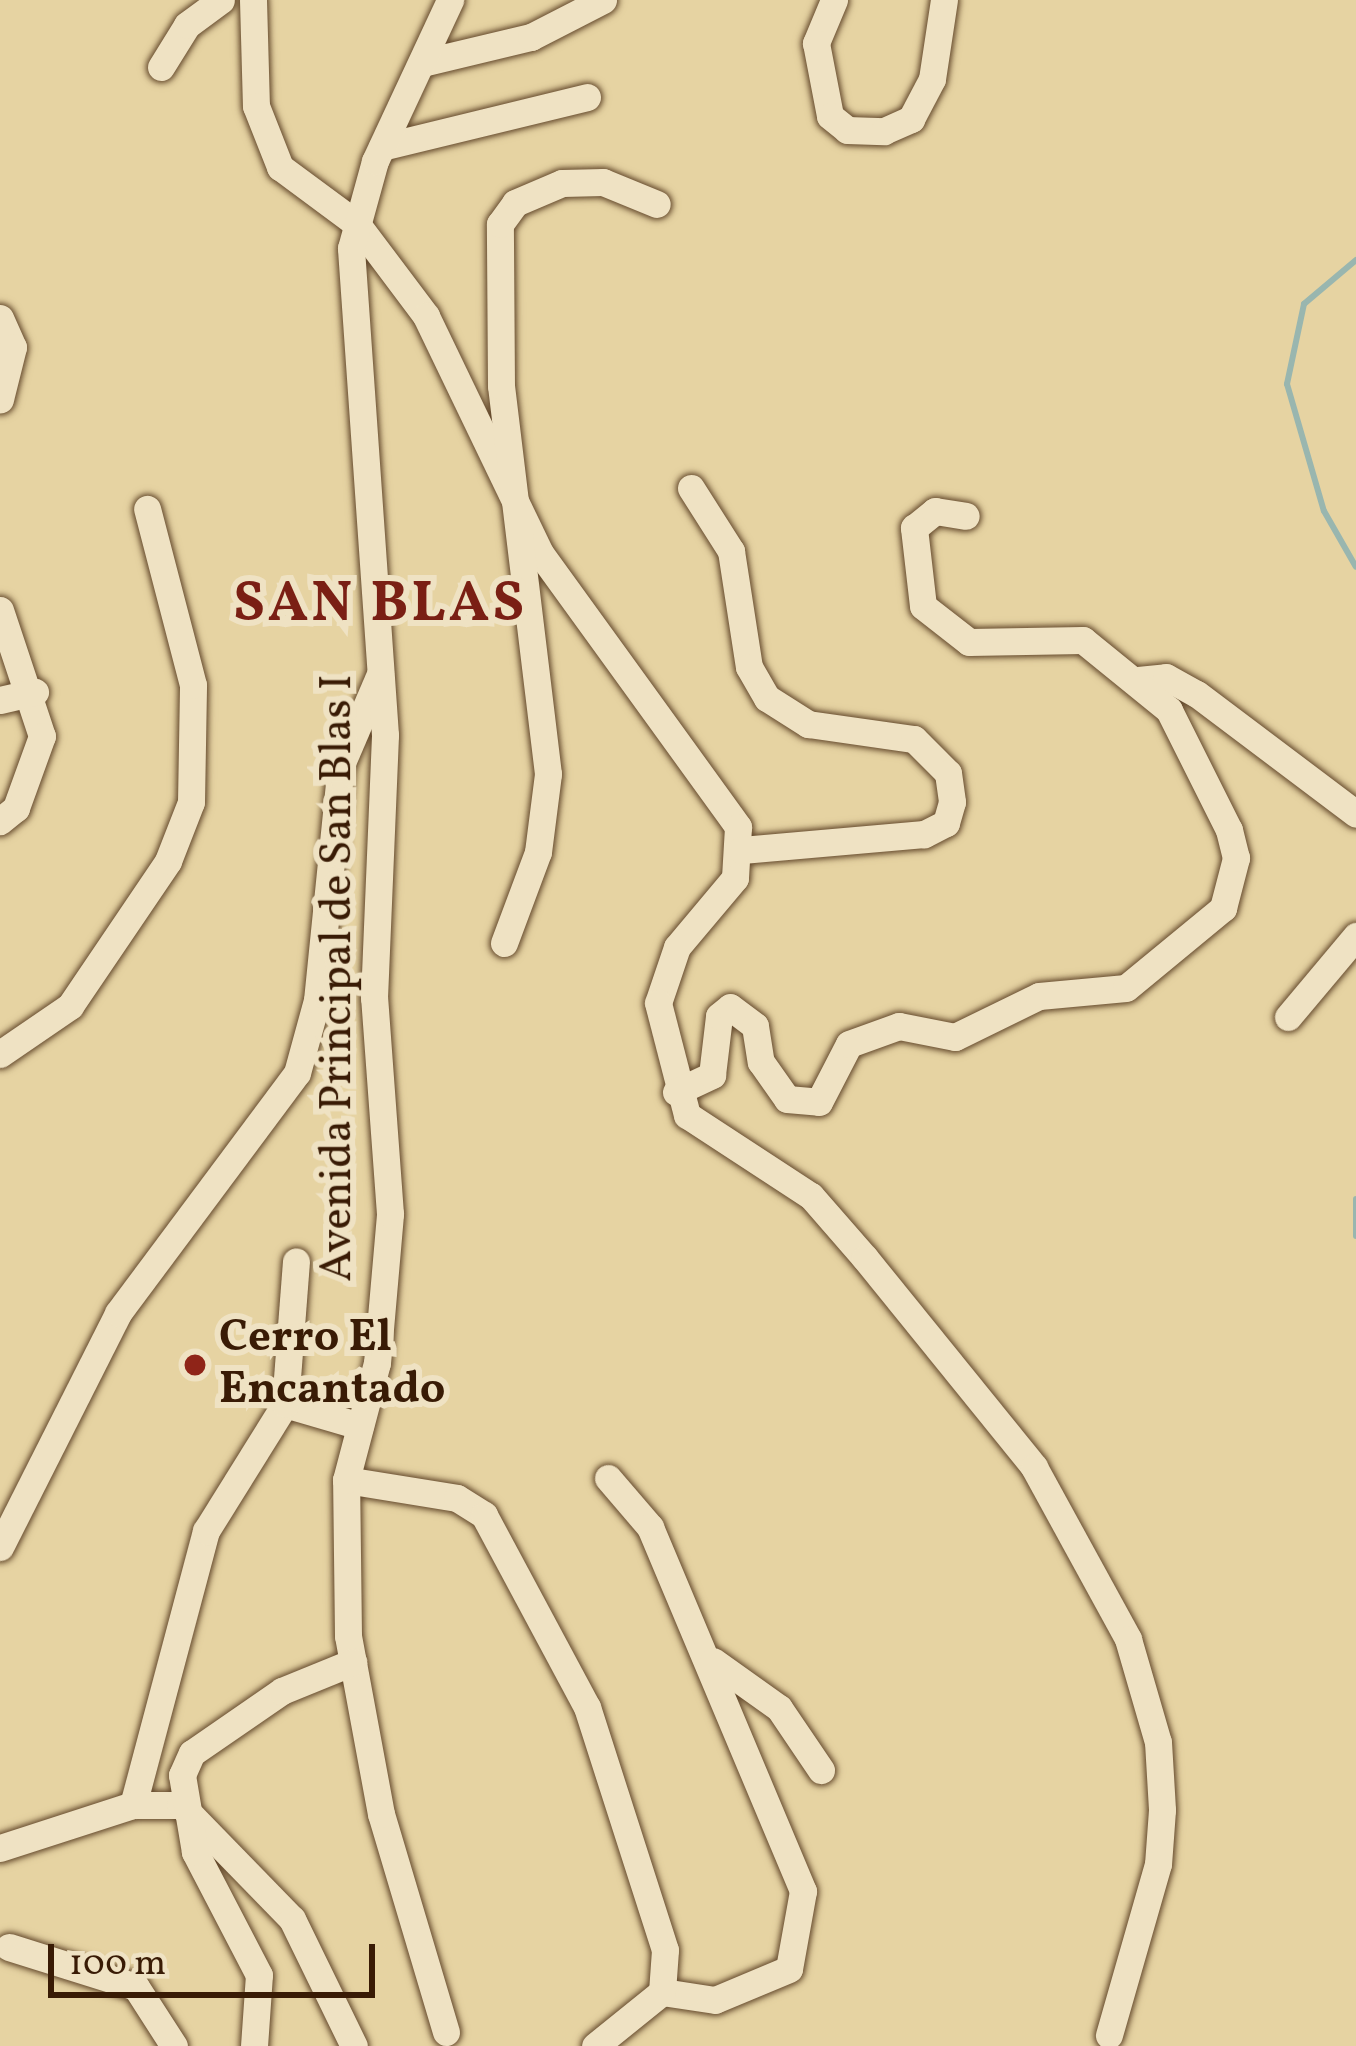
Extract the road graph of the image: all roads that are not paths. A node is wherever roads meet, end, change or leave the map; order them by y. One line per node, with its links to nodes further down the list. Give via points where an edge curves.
1 (220, 0): 8 (street, via 187,25)
2 (253, 0): 12 (street, via 265,138 309,196)
3 (450, 0): 7 (street, Avenida Principal de San Blas I)
4 (603, 0): 7 (street, via 532,37)
5 (834, 0): 6 (street, via 816,43 830,116 847,130 884,131 911,119 932,79)
6 (944, 0)
7 (426, 62): 10 (street, Avenida Principal de San Blas I)
8 (161, 67)
9 (587, 97): 10 (street)
10 (382, 147): 12 (street, Avenida Principal de San Blas I)
11 (657, 204): 17 (street, via 603,182 562,183 515,203 500,224 501,386)
12 (357, 224): 17 (street, via 426,316); 20 (street, Avenida Principal de San Blas I)
13 (0, 318): 14 (street, via 13,347)
14 (2, 391)
15 (691, 488): 26 (street, via 731,550 749,668 767,698 808,724 914,739 948,773 946,823 924,834)
16 (147, 509): 30 (street, via 193,686 191,802 168,861 70,1006)
17 (517, 511): 26 (street, via 717,791); 28 (street, via 548,774 538,852)
18 (966, 516): 21 (street, via 935,511 914,528 919,590 942,628 996,644 1063,633)
19 (0, 610): 22 (street)
20 (380, 674): 34 (street, Avenida Principal de San Blas I, via 374,998 390,1214); 37 (street, via 341,765 317,1000 297,1073 118,1313)
21 (1138, 680): 24 (street, via 1166,677 1197,694); 31 (street, via 1184,736 1236,858 1223,908 1196,939 1126,988 1039,996 968,1034 870,1034 839,1055 819,1102 787,1099 760,1062 755,1026 730,1007 712,1075)
22 (35, 692): 23 (street); 25 (street, via 36,766)
23 (0, 700)
24 (1356, 814)
25 (0, 820)
26 (742, 850): 31 (street, via 735,878 666,969 659,1020)
27 (1356, 936): 29 (street)
28 (504, 943)
29 (1288, 1017)
30 (0, 1054)
31 (676, 1092): 47 (street, via 710,1139 811,1196 866,1258 1034,1467 1128,1639 1154,1724 1162,1810 1158,1864)
32 (296, 1261): 33 (street)
33 (285, 1404): 34 (street); 41 (street, via 199,1550)
34 (360, 1426): 36 (street, Avenida Principal de San Blas I)
35 (608, 1478): 38 (street, via 650,1526 675,1600)
36 (346, 1480): 39 (street, Avenida Principal de San Blas I); 45 (street, via 469,1503 530,1585 652,1885)
37 (0, 1547)
38 (713, 1661): 40 (street, via 779,1708); 45 (street, via 755,1781 797,1856 798,1950 789,1969 744,1994)
39 (353, 1662): 42 (street, via 312,1674 192,1753); 46 (street, Avenida Principal de San Blas I, via 382,1814)
40 (821, 1770)
41 (133, 1805): 42 (street); 43 (street)
42 (181, 1805): 49 (street, via 259,1975); 50 (street, via 292,1919)
43 (0, 1848)
44 (9, 1947): 48 (street, via 136,1987)
45 (662, 1992): 51 (street)
46 (446, 2032)
47 (1109, 2035)
48 (174, 2046)
49 (254, 2046)
50 (354, 2046)
51 (595, 2046)

